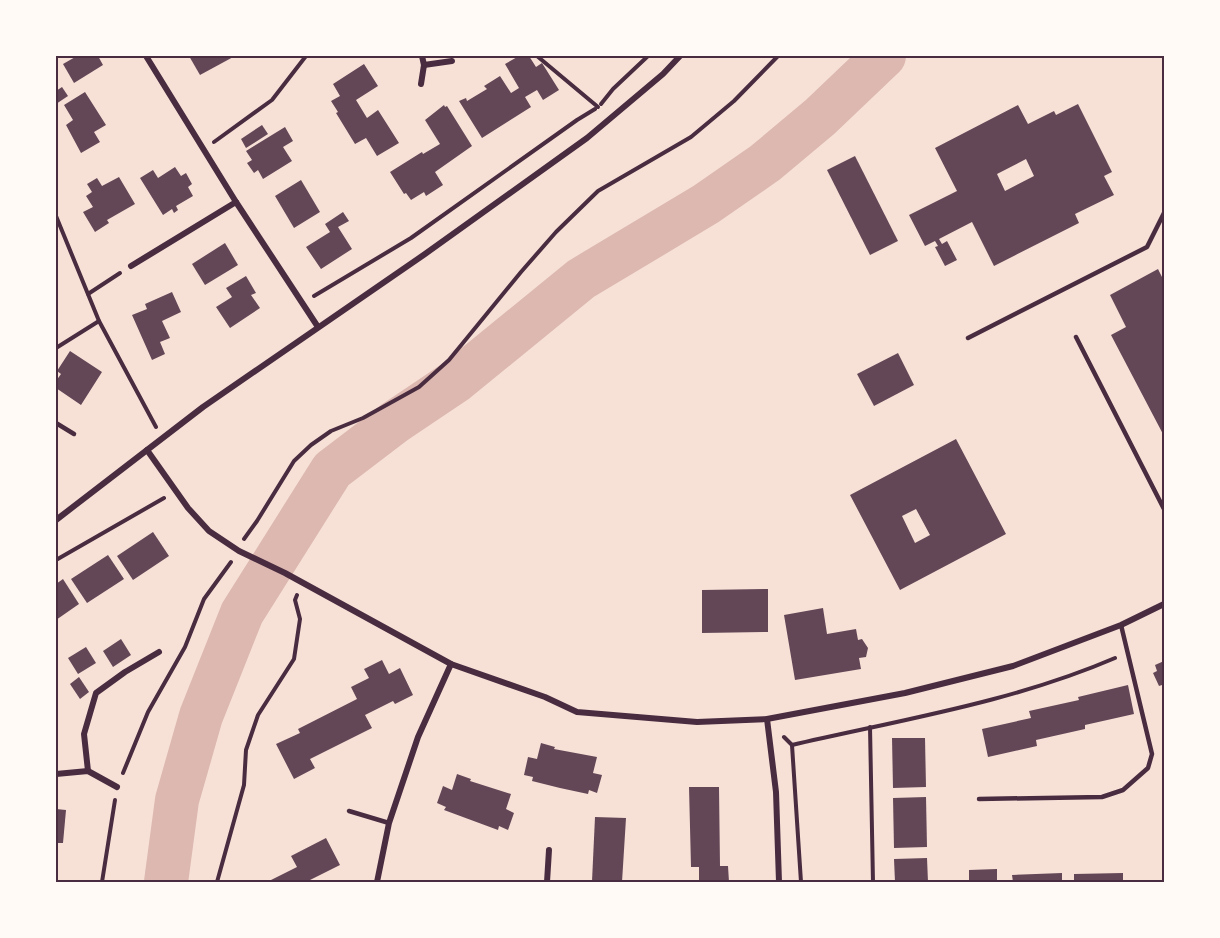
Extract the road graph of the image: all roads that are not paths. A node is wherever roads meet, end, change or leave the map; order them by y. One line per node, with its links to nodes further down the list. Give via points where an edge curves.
1 (146, 56): 7 (street)
2 (422, 56): 5 (street)
3 (680, 56): 10 (street, via 587,138)
4 (452, 61): 5 (street)
5 (424, 65): 6 (street)
6 (421, 84)
7 (236, 202): 9 (street); 10 (street)
8 (1164, 213): 12 (lane, via 1147,247)
9 (131, 266)
10 (318, 327): 15 (street)
11 (1076, 337): 16 (lane)
12 (968, 338)
13 (56, 423): 14 (lane)
14 (74, 434)
15 (147, 450): 17 (street); 21 (street, via 175,492 209,531)
16 (1164, 509)
17 (56, 520)
18 (1164, 604): 19 (street)
19 (1121, 625): 22 (street, via 1012,666 905,693); 26 (lane, via 1152,754 1148,768 1123,790 1102,796)
20 (159, 652): 23 (street, via 96,693 84,734)
21 (451, 664): 22 (street, via 577,712 697,722); 28 (street, via 418,737)
22 (766, 719): 32 (street, via 776,792)
23 (88, 771): 24 (street); 25 (street)
24 (56, 774)
25 (117, 787)
26 (980, 799)
27 (349, 811): 28 (lane)
28 (389, 823): 30 (street)
29 (549, 849): 31 (street)
30 (377, 882)
31 (547, 882)
32 (779, 882)

